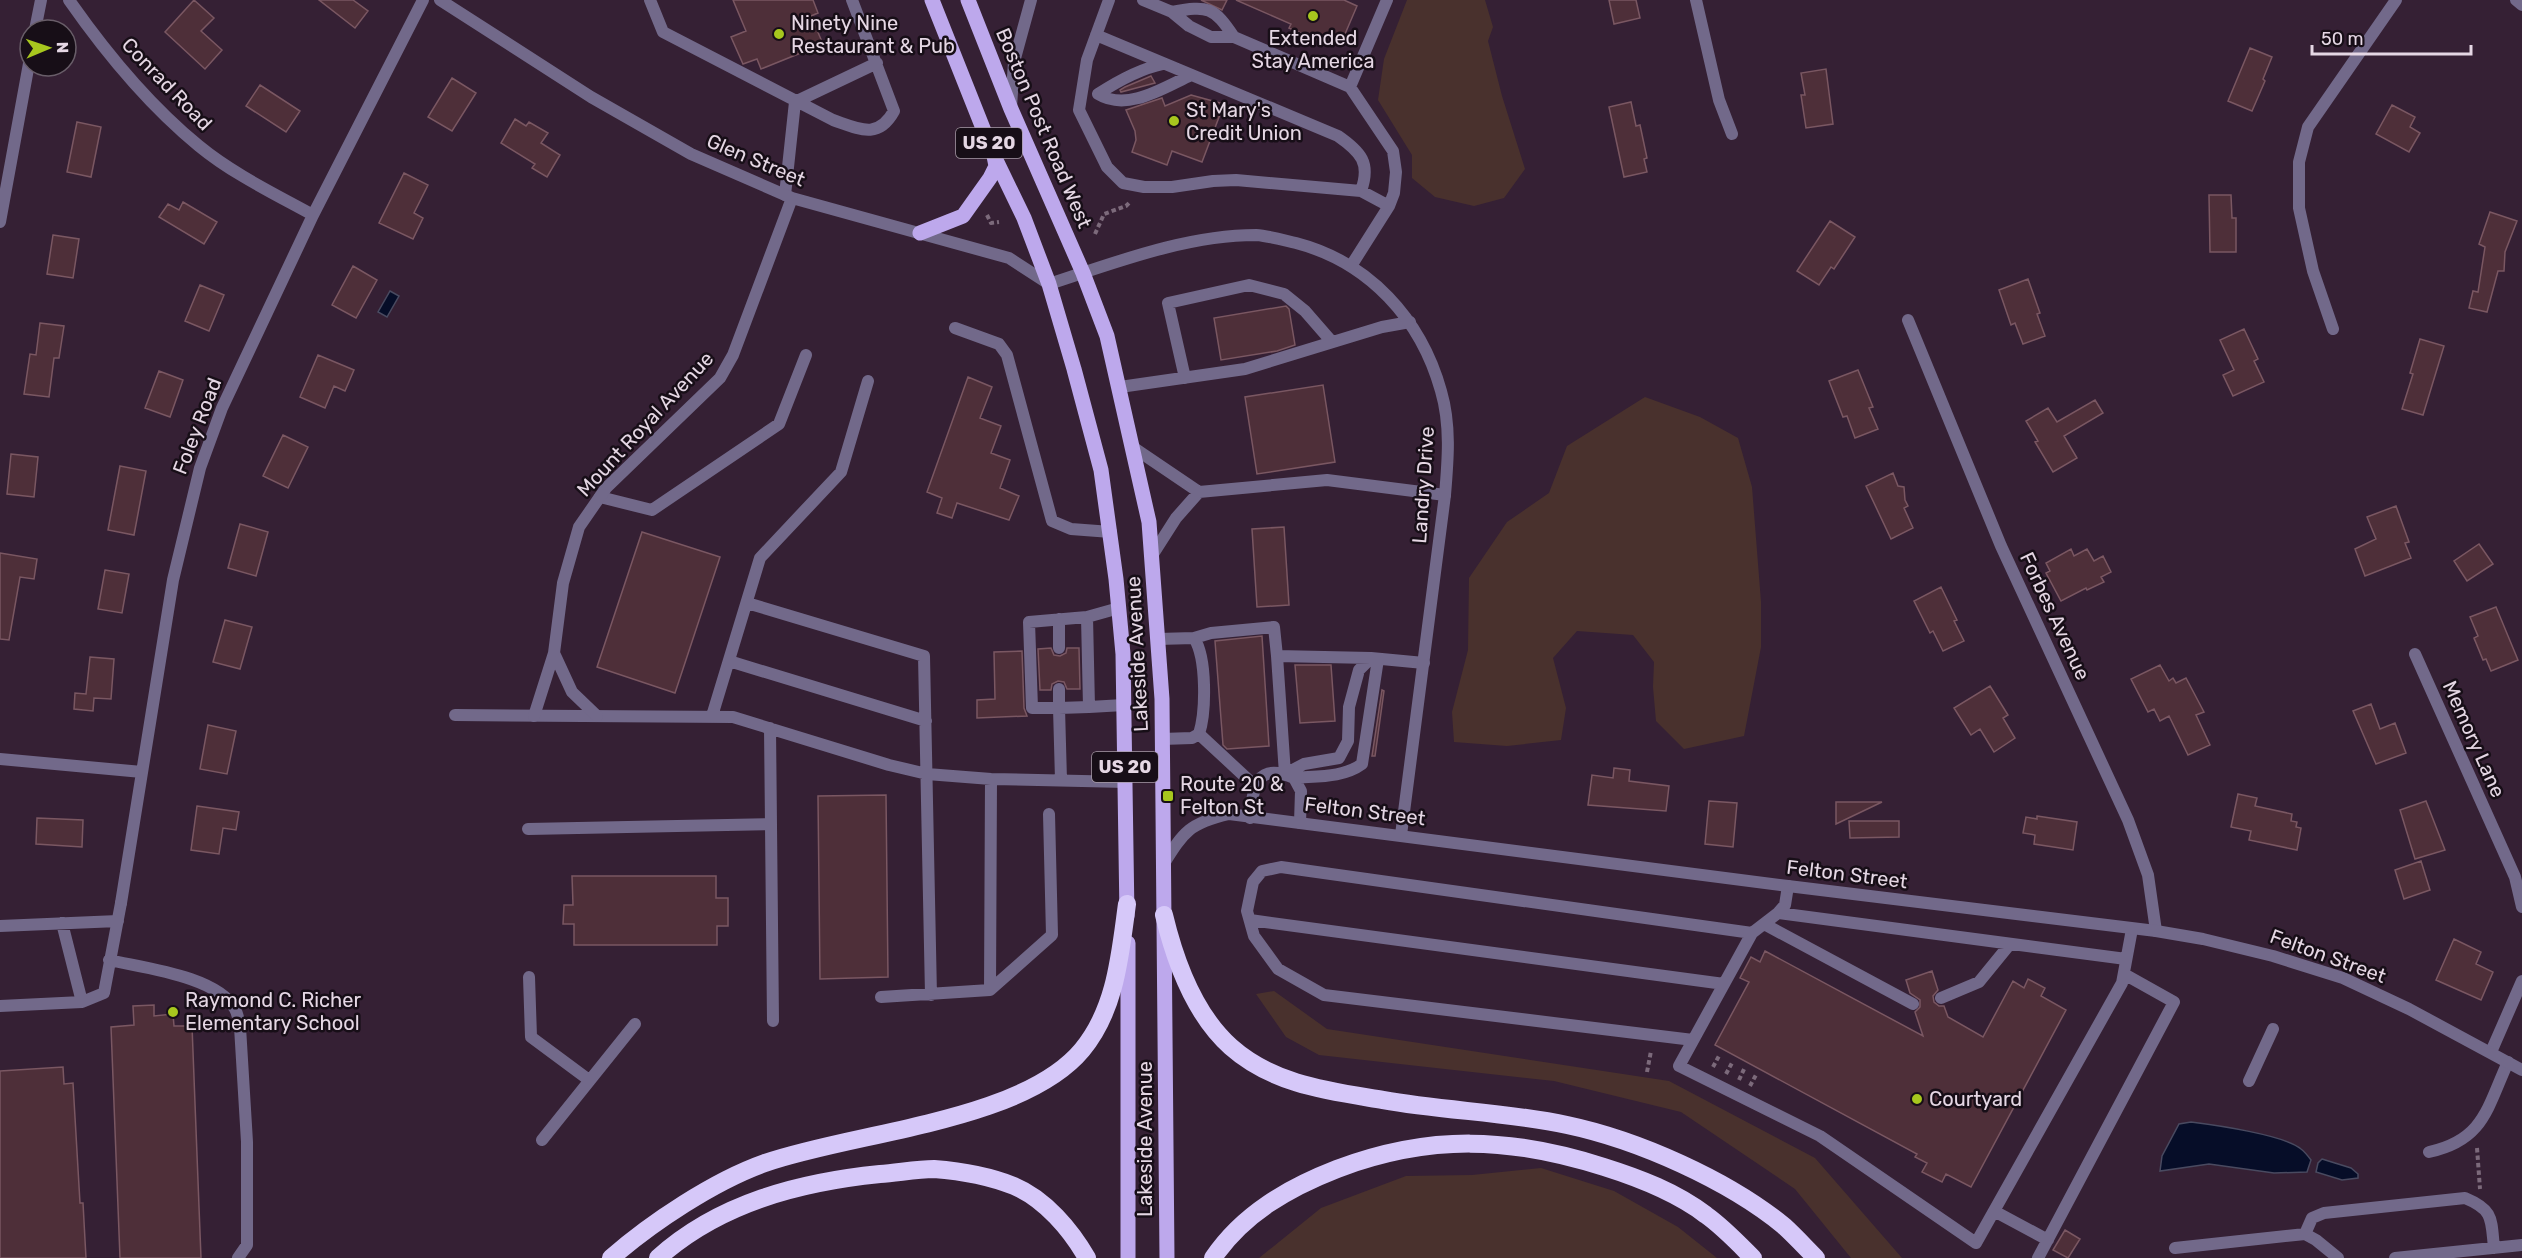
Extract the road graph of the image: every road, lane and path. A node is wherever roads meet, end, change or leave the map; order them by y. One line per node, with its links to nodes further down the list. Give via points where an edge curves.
1 (41, 0): 18 (street)
2 (69, 0): 34 (street, Conrad Road, via 118,64 169,120 201,148)
3 (423, 0): 34 (street, Foley Road)
4 (440, 0): 32 (street, Glen Street, via 640,127)
5 (852, 0): 21 (street)
6 (932, 0): 29 (main road, US 20)
7 (968, 0): 27 (main road, Boston Post Road West / US 20)
8 (1031, 0): 27 (street, via 1014,62)
9 (1109, 0): 19 (street)
10 (1143, 0): 17 (street)
11 (1386, 0): 25 (street)
12 (1696, 0): 28 (street, via 1719,100)
13 (2396, 0): 46 (street, via 2308,127 2299,162 2299,208 2313,271)
14 (2516, 0): 16 (street)
15 (653, 1): 26 (street, via 663,32)
16 (2522, 4)
17 (1172, 12): 20 (street, via 1211,37); 20 (street, via 1198,7 1220,16)
18 (37, 18)
19 (1096, 35): 22 (street); 30 (street, via 1087,60 1079,110 1107,167 1123,183)
20 (1234, 37): 25 (street)
21 (877, 63): 26 (street); 26 (street, via 894,111 887,124 873,130 858,129)
22 (1163, 64): 23 (street); 23 (street, via 1147,67 1098,94 1109,101 1125,102)
23 (1191, 75): 31 (street, via 1338,136 1363,159 1366,176)
24 (26, 78): 36 (street)
25 (1350, 87): 33 (street, via 1393,151 1396,172)
26 (795, 102): 32 (street, Mount Royal Avenue)
27 (1011, 109): 41 (main road, Boston Post Road West / US 20)
28 (1732, 134)
29 (994, 156): 38 (main road, via 996,166 990,178 963,216); 42 (main road, US 20, via 1024,218)
30 (1134, 185): 31 (street, via 1172,187 1236,180); 39 (path, via 1131,201 1104,214)
31 (1361, 191): 33 (street)
32 (788, 196): 38 (street, Glen Street); 55 (street, Mount Royal Avenue, via 733,355 720,378)
33 (1389, 206): 40 (street)
34 (313, 215): 84 (street, Foley Road, via 226,399 197,475 173,580)
35 (987, 215): 37 (path, via 991,223)
36 (0, 222)
37 (999, 222)
38 (920, 233): 42 (street, Glen Street, via 1009,258)
39 (1095, 234)
40 (1351, 266): 41 (street, Landry Drive, via 1300,244 1250,236 1173,247); 44 (street, Landry Drive, via 1390,298)
41 (1083, 273): 42 (street); 51 (main road, Lakeside Avenue / US 20, via 1107,336)
42 (1049, 284): 56 (main road, Lakeside Avenue / US 20, via 1095,445)
43 (1908, 320): 109 (street, Forbes Avenue, via 2001,546 2128,820 2148,875)
44 (1410, 322): 47 (street); 54 (street, Landry Drive, via 1426,348 1442,392 1448,427)
45 (955, 328): 56 (street, via 999,344 1007,355 1052,521 1071,529)
46 (2333, 329)
47 (1332, 342): 49 (street, via 1245,369); 49 (street, via 1284,294 1249,285 1168,303)
48 (806, 356): 55 (street, via 779,424 652,510)
49 (1185, 378): 51 (street)
50 (868, 381): 58 (street, via 841,472 760,558)
51 (1120, 387): 52 (main road, Lakeside Avenue / US 20)
52 (1134, 448): 53 (street); 57 (main road, Lakeside Avenue / US 20)
53 (1199, 492): 54 (street, via 1328,480); 57 (street)
54 (1445, 495): 70 (street, Landry Drive)
55 (600, 497): 65 (street, Mount Royal Avenue, via 579,527 563,583)
56 (1111, 532): 59 (main road, Lakeside Avenue / US 20)
57 (1153, 554): 63 (main road, Lakeside Avenue / US 20)
58 (747, 603): 69 (street); 79 (street, via 924,656)
59 (1119, 608): 60 (street); 72 (main road, Lakeside Avenue / US 20)
60 (1087, 617): 61 (street); 73 (street)
61 (1059, 619): 64 (street); 74 (street, via 1029,622 1032,708)
62 (1194, 638): 63 (street); 67 (street, via 1274,627); 81 (street, via 1201,649 1204,719)
63 (1158, 639): 82 (main road, Lakeside Avenue / US 20)
64 (1059, 648)
65 (554, 653): 76 (street, Mount Royal Avenue); 77 (street, via 572,692)
66 (2415, 654): 100 (street, Memory Lane, via 2515,877)
67 (1278, 656): 68 (street); 86 (street)
68 (1375, 659): 70 (street); 86 (street, via 1359,670 1349,707 1348,741 1339,758 1304,764); 86 (street, via 1362,764 1353,771 1337,774)
69 (729, 661): 78 (street); 79 (street)
70 (1424, 663): 96 (street, Landry Drive)
71 (1059, 689): 74 (street)
72 (1124, 705): 73 (street); 89 (main road, Lakeside Avenue / US 20)
73 (1089, 707): 74 (street)
74 (1059, 708): 88 (street)
75 (455, 715): 76 (street)
76 (534, 716): 77 (street)
77 (597, 716): 78 (street)
78 (712, 716): 80 (street, via 733,717)
79 (926, 721): 85 (street)
80 (770, 728): 85 (street); 94 (street)
81 (1199, 735): 82 (street); 90 (street)
82 (1162, 739): 97 (main road, Lakeside Avenue / US 20)
83 (0, 759): 84 (street)
84 (142, 772): 104 (street, Foley Road)
85 (927, 774): 87 (street); 119 (street)
86 (1289, 776): 90 (street, via 1271,772); 93 (street, via 1300,791)
87 (991, 779): 88 (street); 118 (street)
88 (1061, 780): 89 (street)
89 (1126, 782): 99 (main road, Lakeside Avenue / US 20)
90 (1254, 785): 92 (street)
91 (1049, 814): 118 (street, via 1052,935)
92 (1250, 818): 93 (street, Felton Street); 97 (street, Felton Street, via 1229,814 1202,820 1181,836)
93 (1300, 823): 96 (street, Felton Street)
94 (771, 824): 95 (street); 125 (street)
95 (528, 829)
96 (1401, 835): 98 (street, Felton Street)
97 (1164, 865): 102 (main road, Lakeside Avenue / US 20)
98 (1788, 886): 101 (street, via 1785,905); 108 (street, Felton Street)
99 (1127, 904): 145 (highway, via 1119,963 1106,1008 1086,1045 1056,1074 1030,1089 980,1108 813,1148 746,1170 665,1218); 148 (main road, Lakeside Avenue / US 20)
100 (2522, 907)
101 (1779, 913): 106 (street); 111 (street)
102 (1164, 915): 149 (main road, Lakeside Avenue / US 20); 152 (highway, via 1181,971 1212,1025 1230,1046 1261,1068 1324,1092 1566,1125 1626,1141 1755,1205)
103 (1250, 920): 110 (street, via 1247,911 1253,882 1262,871 1281,867); 117 (street); 128 (street, via 1254,936 1278,969 1324,995)
104 (118, 921): 105 (street); 113 (street, Foley Road)
105 (62, 923): 107 (street); 122 (street)
106 (1764, 924): 110 (street); 123 (street)
107 (0, 926)
108 (2132, 929): 109 (street, Felton Street); 112 (street)
109 (2157, 931): 129 (street, Felton Street, via 2238,946 2343,978)
110 (1752, 933): 117 (street)
111 (2010, 944): 112 (street); 121 (street, via 1979,982)
112 (2126, 959): 114 (street)
113 (109, 960): 122 (street, Foley Road, via 104,993); 144 (street, via 213,987 235,1009 240,1027 247,1142 247,1245)
114 (2124, 974): 138 (street); 140 (street, via 2174,1002)
115 (529, 977): 132 (street, via 531,1037)
116 (2522, 981): 129 (street)
117 (1724, 984): 128 (street)
118 (990, 990): 119 (street)
119 (931, 995): 120 (street)
120 (881, 996)
121 (1941, 999)
122 (82, 1002): 124 (street)
123 (1913, 1004)
124 (0, 1006)
125 (773, 1021)
126 (635, 1024): 132 (street)
127 (2273, 1029): 133 (street)
128 (1693, 1040): 138 (street, via 1679,1066 1820,1136 1976,1243)
129 (2491, 1052): 130 (street, Felton Street)
130 (2508, 1062): 131 (street, Felton Street); 136 (street, via 2477,1128 2451,1147)
131 (2522, 1070)
132 (589, 1080): 134 (street)
133 (2249, 1081)
134 (542, 1140)
135 (2476, 1147): 137 (path)
136 (2429, 1152)
137 (2480, 1185)
138 (1994, 1211): 140 (street)
139 (2305, 1234): 142 (street); 143 (street, via 2312,1218 2324,1213 2464,1198 2481,1204 2491,1216); 154 (street)
140 (2048, 1240): 153 (street)
141 (2522, 1245): 143 (street)
142 (2175, 1248)
143 (2494, 1248): 155 (street)
144 (238, 1258)
145 (610, 1258)
146 (658, 1258): 147 (highway, via 714,1219 776,1194 836,1179 933,1169 1015,1187 1046,1207 1075,1237)
147 (1088, 1258)
148 (1128, 1258)
149 (1167, 1258)
150 (1213, 1258): 151 (highway, via 1243,1223 1301,1184 1377,1156 1472,1142 1527,1147 1636,1177 1707,1215)
151 (1753, 1258)
152 (1816, 1258)
153 (2038, 1258)
154 (2338, 1258)
155 (2395, 1258)

